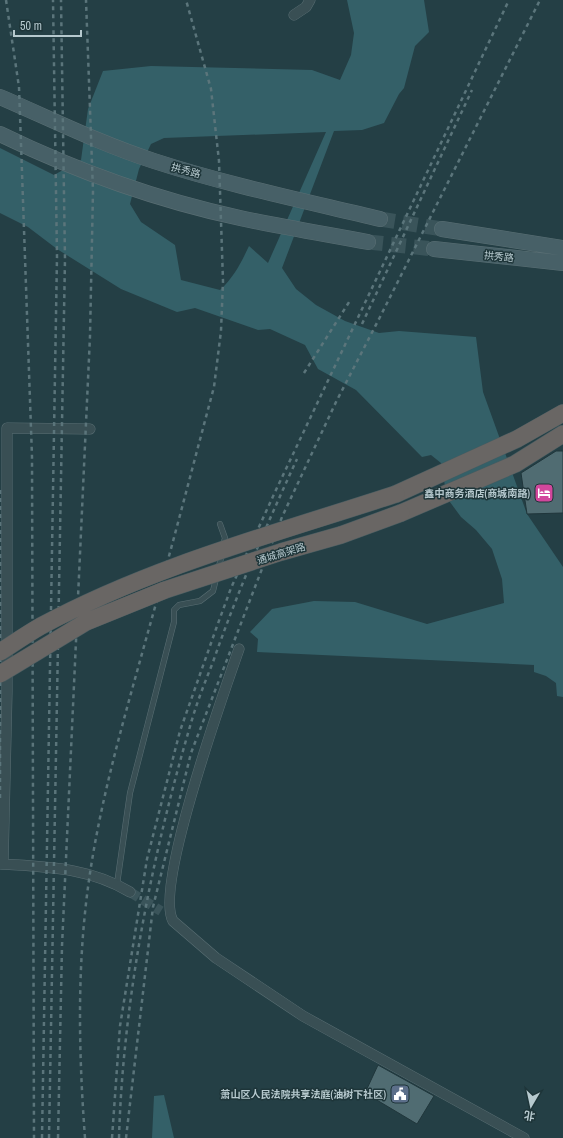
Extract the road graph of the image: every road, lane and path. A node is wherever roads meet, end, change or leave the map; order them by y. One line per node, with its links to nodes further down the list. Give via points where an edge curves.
1 (310, 0): 2 (street, via 306,7)
2 (294, 15)
3 (0, 97): 5 (main road, 拱秀路, via 154,161)
4 (0, 134): 7 (main road, via 41,154 144,192 239,218)
5 (380, 219)
6 (442, 230): 8 (main road, 拱秀路)
7 (368, 242)
8 (563, 248)
9 (434, 249): 10 (main road, 拱秀路)
10 (563, 263)
11 (563, 413): 16 (highway, 通城高架路, bridge, via 517,440 396,494 222,551 118,589 41,626)
12 (90, 429): 18 (street, via 7,428 7,692)
13 (563, 434): 17 (highway, 通城高架路, bridge, via 516,464 401,513 341,535 166,590 86,622)
14 (220, 524): 19 (lane, via 225,538 213,591 200,601 180,605 174,610 174,622 130,793)
15 (239, 649): 21 (street, via 185,814 166,913 173,922 216,958 303,1016)
16 (0, 652)
17 (0, 674)
18 (2, 864): 19 (street, via 75,870)
19 (117, 884): 20 (street)
20 (130, 892)
21 (524, 1138)

